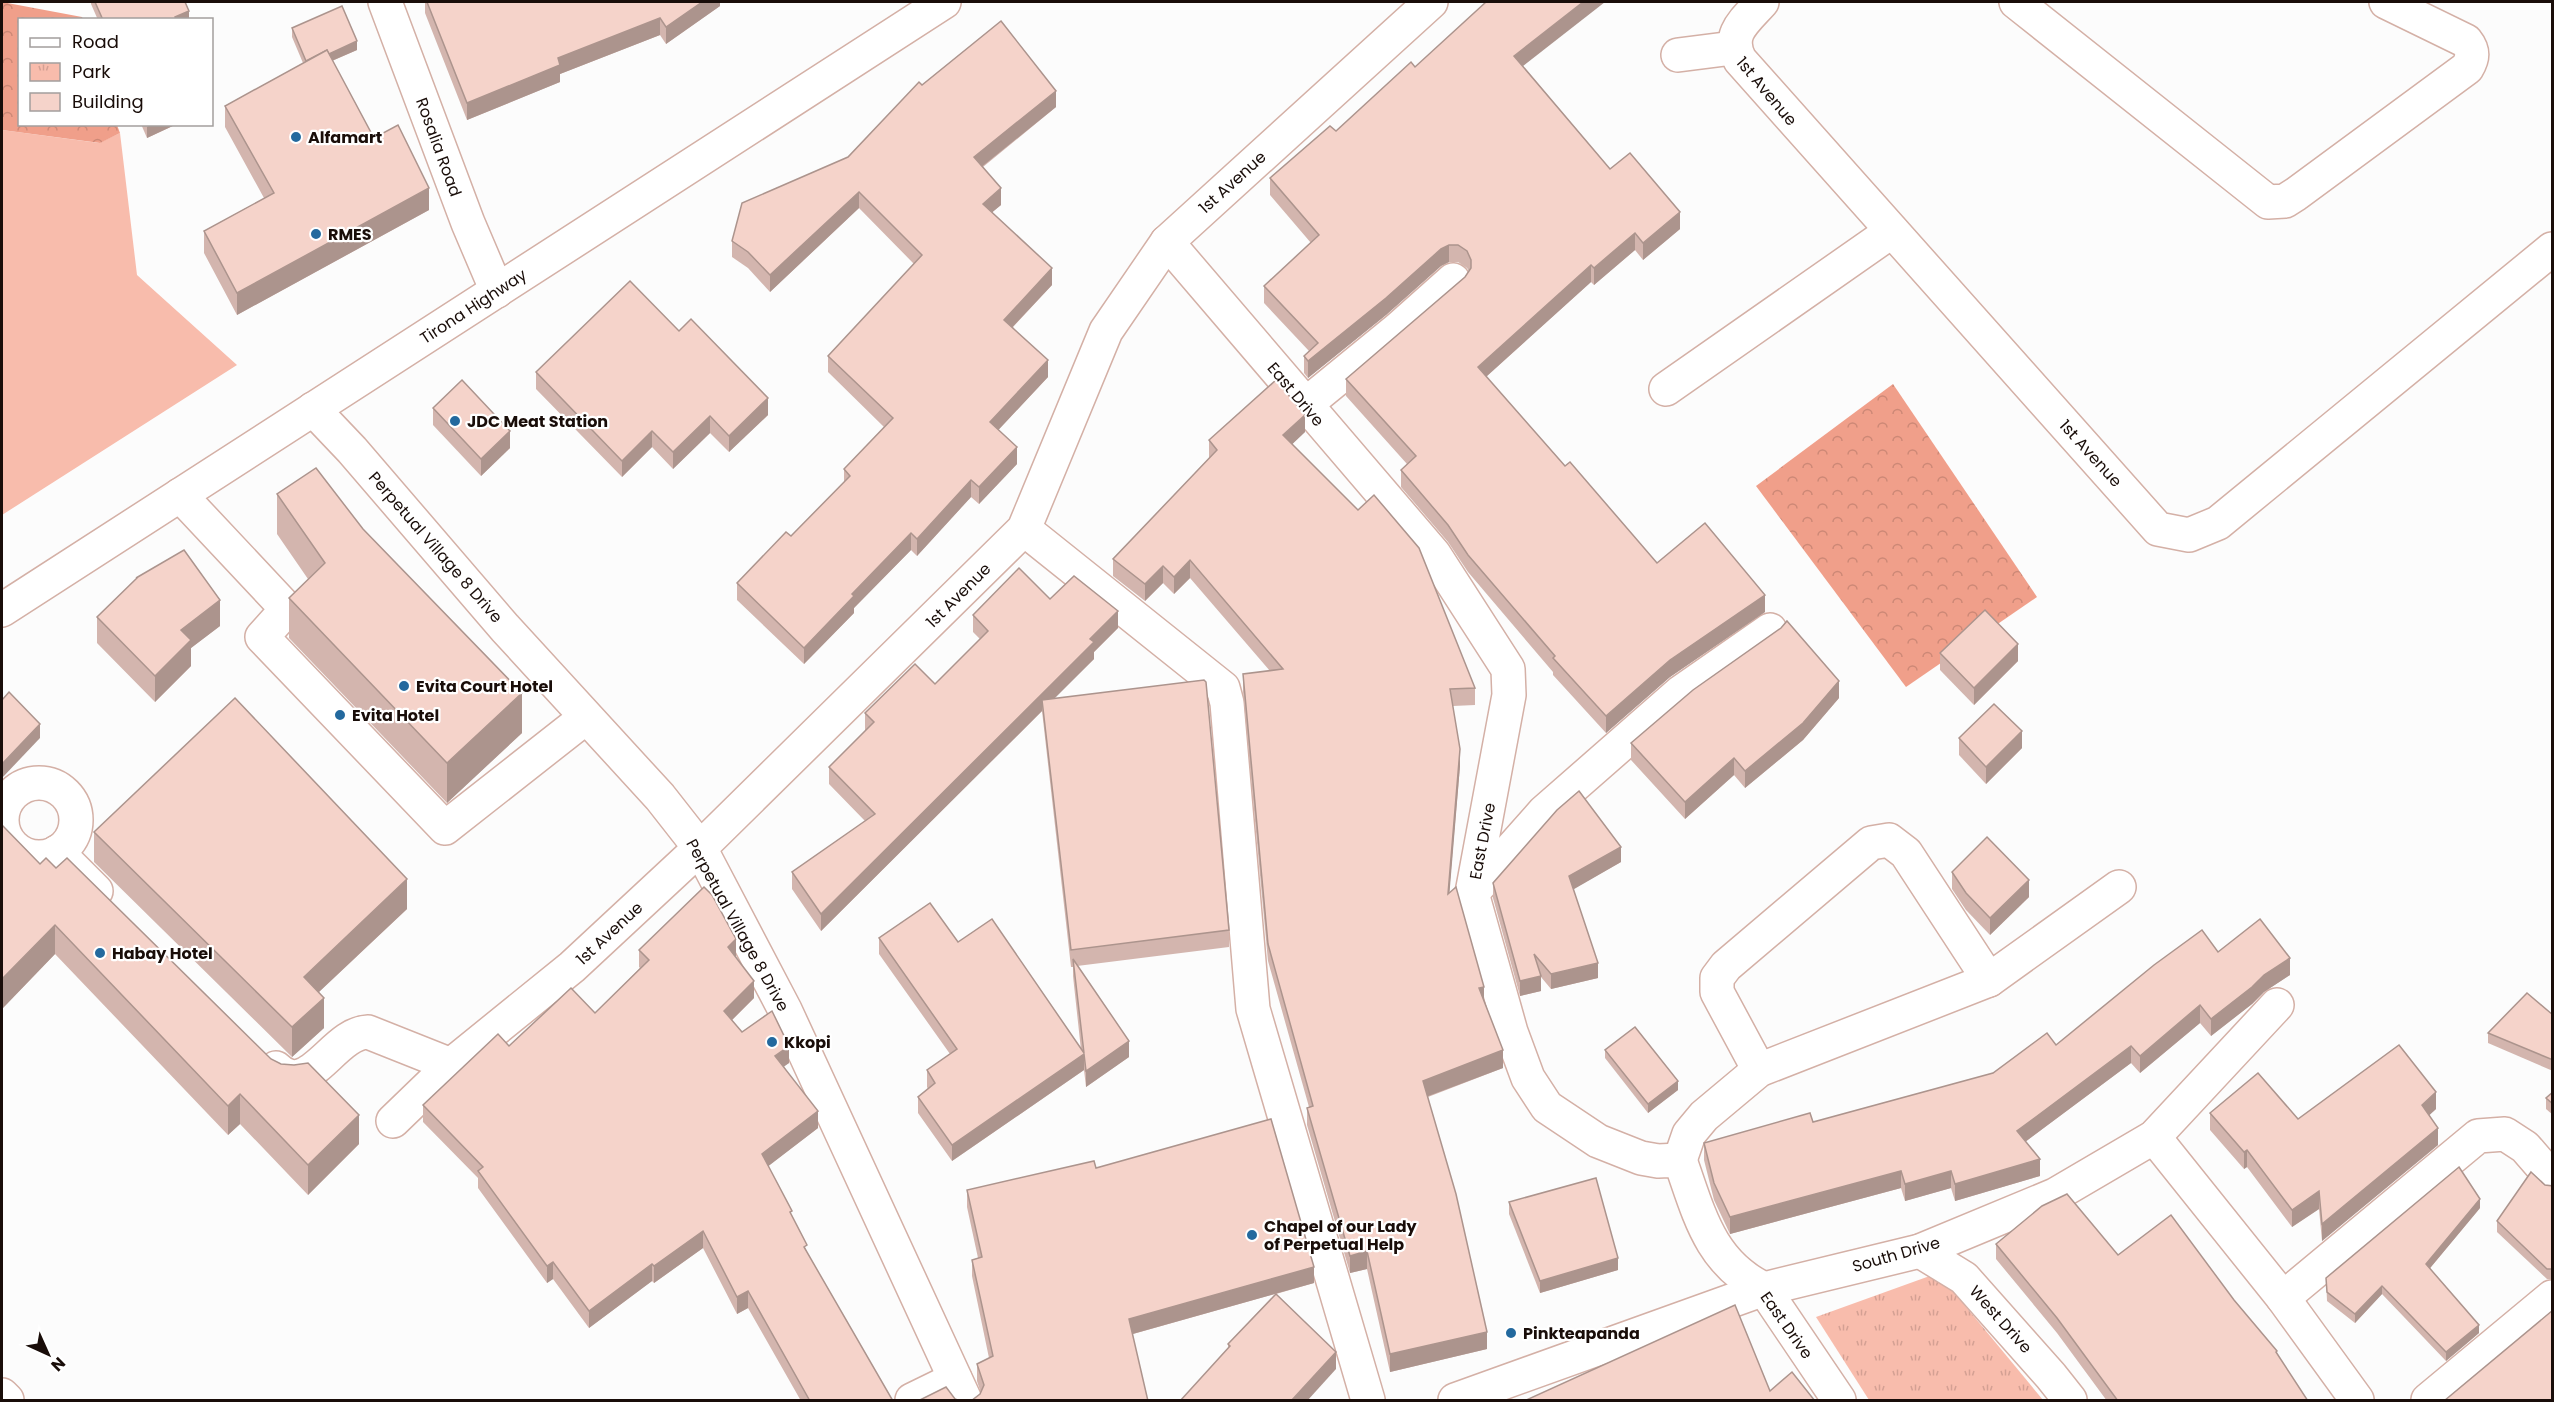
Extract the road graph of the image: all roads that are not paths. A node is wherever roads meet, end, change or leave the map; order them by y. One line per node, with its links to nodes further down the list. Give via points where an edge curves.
1 (385, 2): 13 (street, Rosalia Road)
2 (944, 2): 13 (street, Tirona Highway)
3 (1431, 2): 10 (street, 1st Avenue)
4 (1761, 2): 7 (street, 1st Avenue, via 1740,27)
5 (2016, 2): 6 (street, via 2268,201 2290,198 2467,69 2471,48 2466,41)
6 (2386, 2)
7 (1733, 48): 8 (street); 9 (street, 1st Avenue, via 1747,69)
8 (1678, 55)
9 (1892, 231): 11 (street, 1st Avenue, via 2158,529 2189,535 2218,523); 14 (street)
10 (1167, 242): 15 (street, East Drive); 18 (street, 1st Avenue, via 1106,331)
11 (2553, 249)
12 (1453, 280): 15 (street)
13 (497, 291): 16 (street, Tirona Highway)
14 (1666, 389)
15 (1305, 405): 26 (street, East Drive, via 1434,554 1508,669 1509,695)
16 (313, 409): 17 (street, Tirona Highway); 21 (street, Perpetual Village 8 Drive)
17 (180, 495): 19 (street, Tirona Highway); 21 (street, via 287,609 262,637 445,828)
18 (1024, 529): 23 (street, 1st Avenue); 45 (street, via 1223,688 1253,1009)
19 (2, 610)
20 (1770, 630): 26 (street, via 1681,692 1544,812)
21 (585, 718): 23 (street, Perpetual Village 8 Drive, via 660,797)
22 (8, 784): 24 (street, via 3,812 5,836 22,853 46,856); 24 (street, via 50,784 70,798 75,809 75,828 67,844)
23 (699, 848): 31 (street, 1st Avenue, via 572,967); 41 (street, Perpetual Village 8 Drive, via 785,1010)
24 (57, 852): 27 (street)
25 (2120, 887): 28 (street)
26 (1472, 893): 35 (street, East Drive, via 1511,1032 1528,1078 1547,1107 1598,1141 1641,1158)
27 (116, 910)
28 (1989, 980): 32 (street); 32 (street, via 1906,853 1889,840 1871,843 1726,966 1717,978 1717,992)
29 (2277, 1005): 34 (street, South Drive)
30 (258, 1051): 31 (street, via 284,1076 303,1077 356,1032 368,1032)
31 (451, 1065): 33 (street, 1st Avenue)
32 (1759, 1070): 35 (street, via 1704,1116 1689,1134)
33 (393, 1121)
34 (2154, 1137): 37 (street, South Drive, via 2055,1195); 40 (street)
35 (1680, 1160): 38 (street, East Drive, via 1707,1236 1730,1266)
36 (2553, 1178): 40 (street, via 2525,1146 2505,1134 2478,1136)
37 (1920, 1251): 38 (street, South Drive); 48 (street, West Drive, via 1964,1278)
38 (1764, 1289): 46 (street, South Drive); 47 (street, East Drive)
39 (2553, 1297): 50 (street)
40 (2283, 1298): 49 (street)
41 (960, 1390): 44 (street)
42 (2, 1395): 43 (street)
43 (7, 1401)
44 (912, 1401)
45 (1368, 1401)
46 (1455, 1401)
47 (1839, 1401)
48 (2070, 1401)
49 (2357, 1401)
50 (2428, 1401)

